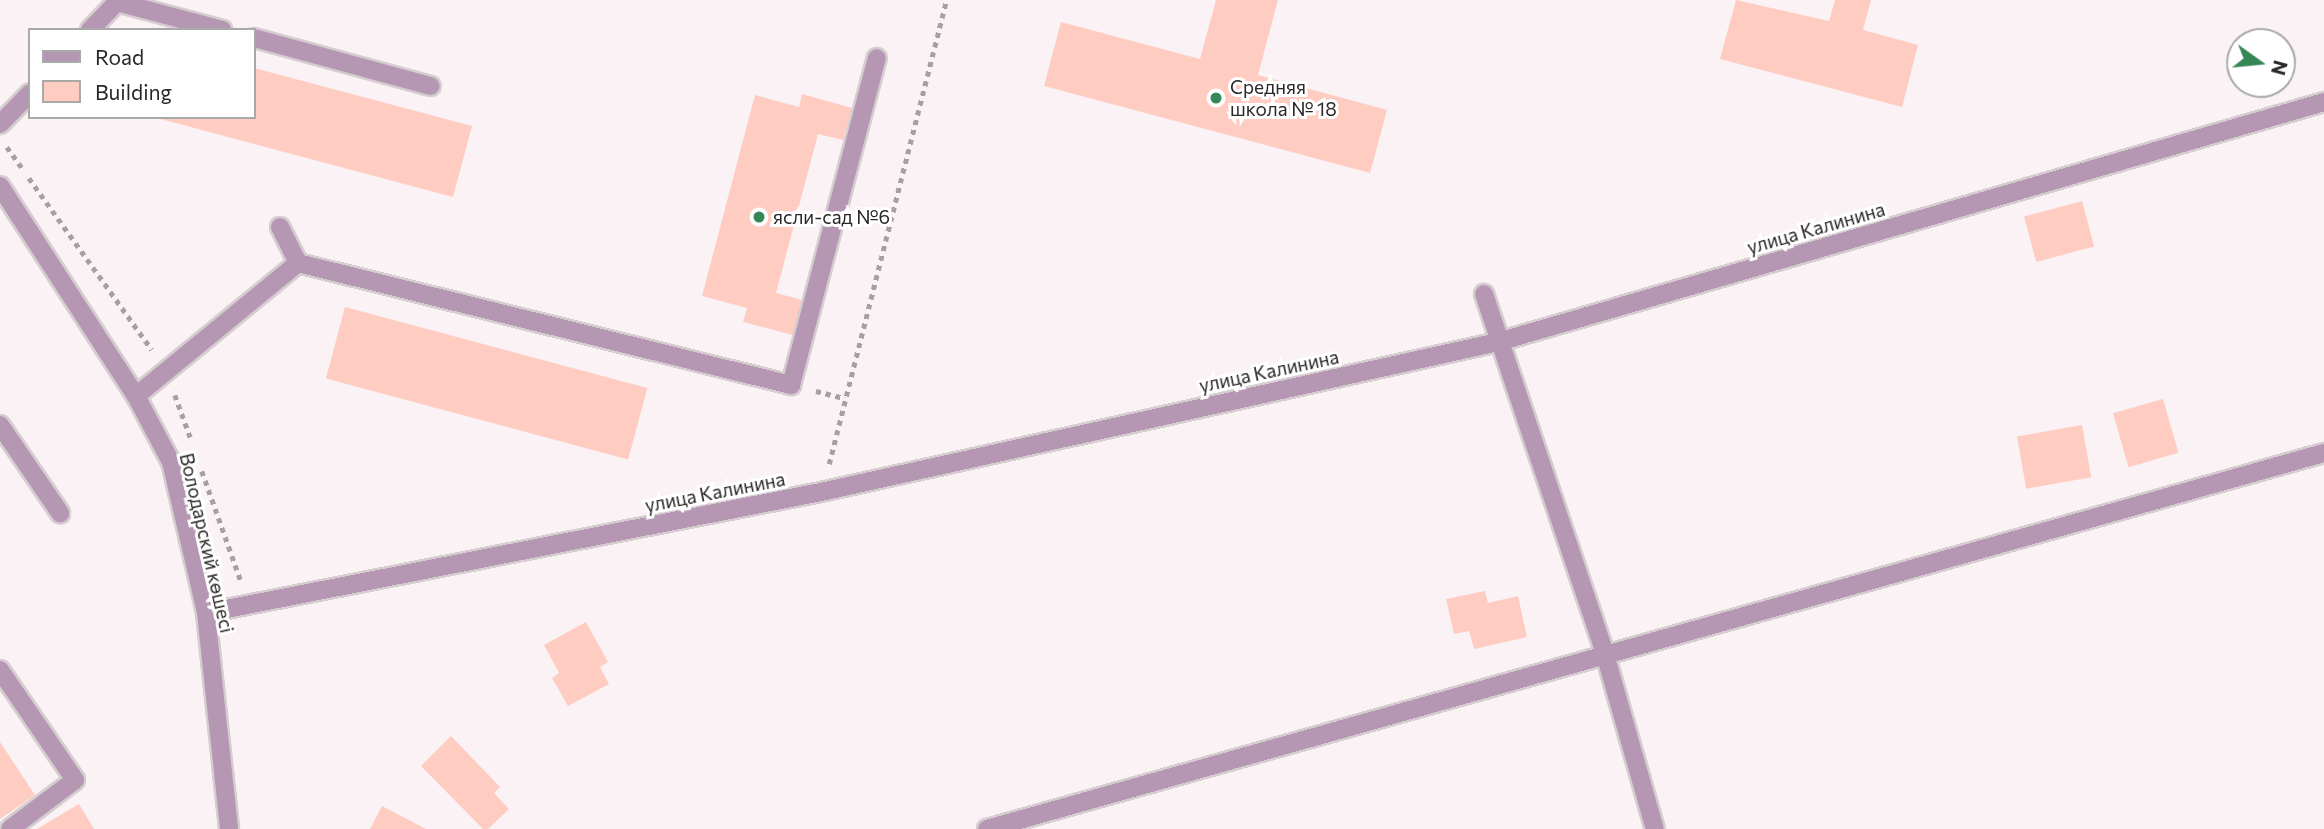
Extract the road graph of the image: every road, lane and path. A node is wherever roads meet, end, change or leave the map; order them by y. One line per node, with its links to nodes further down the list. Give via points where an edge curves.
1 (946, 0): 19 (path)
2 (117, 1): 3 (street); 4 (street)
3 (92, 28)
4 (215, 28)
5 (256, 39): 7 (street)
6 (877, 58): 13 (street, via 791,385)
7 (431, 86)
8 (28, 95): 10 (street)
9 (2324, 102): 15 (street, улица Калинина)
10 (0, 124)
11 (0, 186): 16 (street, Володарский көшесі)
12 (280, 227): 13 (street)
13 (298, 263): 16 (street)
14 (1484, 295): 15 (street)
15 (1498, 342): 19 (street, улица Калинина); 22 (street)
16 (136, 396): 21 (street, Володарский көшесі, via 171,462)
17 (0, 425): 20 (street)
18 (2324, 453): 22 (street)
19 (821, 492): 21 (street, улица Калинина)
20 (60, 513)
21 (206, 612): 25 (street, Володарский көшесі)
22 (1605, 654): 26 (street); 27 (street)
23 (0, 670): 24 (street, via 75,780)
24 (10, 829)
25 (229, 829)
26 (987, 829)
27 (1655, 829)

